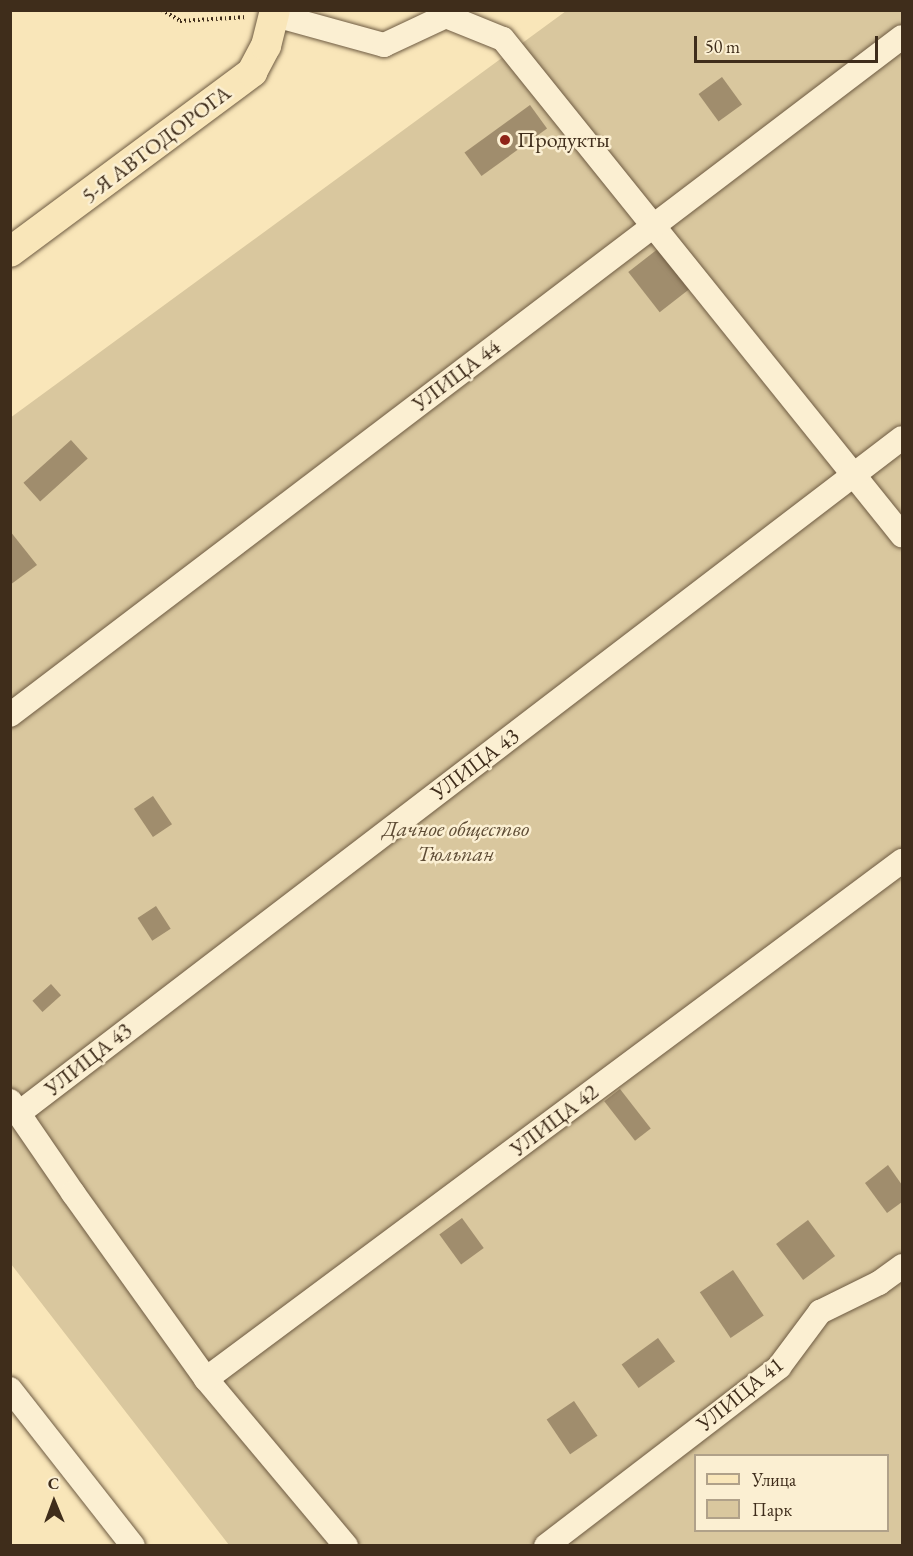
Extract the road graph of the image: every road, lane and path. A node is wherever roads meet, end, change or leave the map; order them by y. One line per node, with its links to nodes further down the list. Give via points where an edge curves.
1 (162, 10): 2 (path, via 180,21)
2 (275, 13): 4 (street, via 384,45 446,16 502,39); 5 (main road, 5-Я АВТОДОРОГА, via 267,46 252,72)
3 (903, 36): 4 (street, УЛИЦА 44)
4 (653, 225): 7 (street); 9 (street, УЛИЦА 44)
5 (10, 252)
6 (903, 438): 7 (street, УЛИЦА 43)
7 (854, 475): 8 (street); 11 (street, УЛИЦА 43)
8 (903, 535)
9 (10, 715)
10 (903, 861): 13 (street, УЛИЦА 42)
11 (15, 1107): 13 (street)
12 (903, 1266): 17 (street, УЛИЦА 41, via 879,1283 820,1312 779,1367)
13 (206, 1379): 16 (street)
14 (10, 1389): 15 (street)
15 (133, 1545)
16 (346, 1545)
17 (546, 1545)

